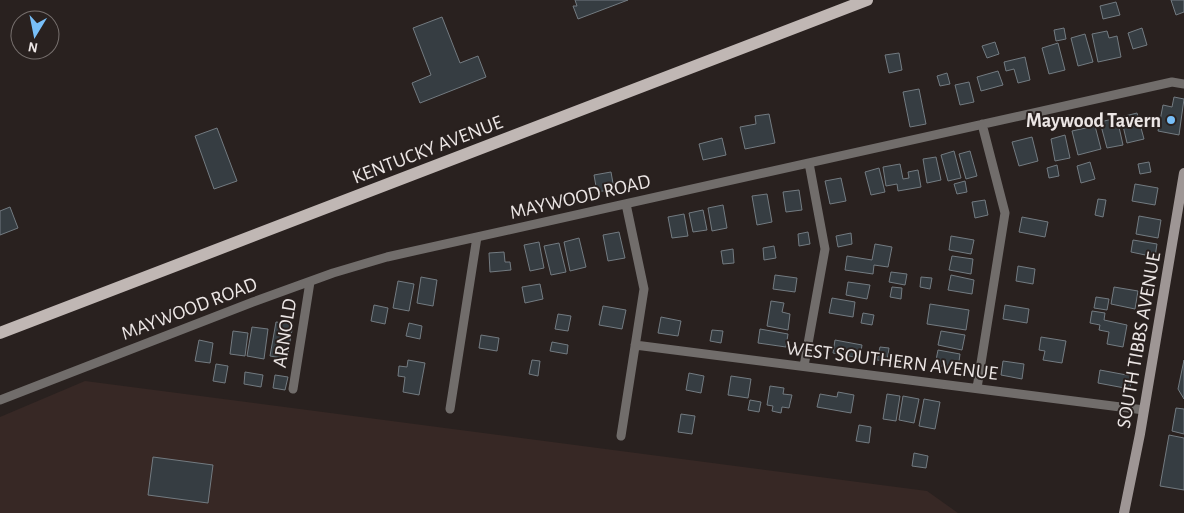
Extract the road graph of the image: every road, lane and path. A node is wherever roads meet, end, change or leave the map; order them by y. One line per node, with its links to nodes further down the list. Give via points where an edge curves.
1 (868, 0): 9 (main road, KENTUCKY AVENUE)
2 (1184, 84): 3 (street, MAYWOOD ROAD, via 1172,82)
3 (982, 124): 4 (street, MAYWOOD ROAD); 13 (street, via 1005,213)
4 (809, 163): 6 (street, MAYWOOD ROAD); 11 (street, via 825,249)
5 (1184, 173): 16 (main road, SOUTH TIBBS AVENUE)
6 (626, 204): 7 (street, MAYWOOD ROAD); 10 (street, via 644,289)
7 (477, 237): 8 (street, MAYWOOD ROAD, via 387,257); 15 (street)
8 (310, 282): 12 (street, ARNOLD); 14 (street, MAYWOOD ROAD)
9 (0, 333)
10 (635, 345): 11 (street, WEST SOUTHERN AVENUE); 17 (street)
11 (804, 366): 13 (street, WEST SOUTHERN AVENUE)
12 (293, 388)
13 (977, 388): 16 (street, WEST SOUTHERN AVENUE)
14 (0, 400)
15 (450, 409)
16 (1144, 410): 18 (main road, SOUTH TIBBS AVENUE)
17 (621, 436)
18 (1124, 513)

